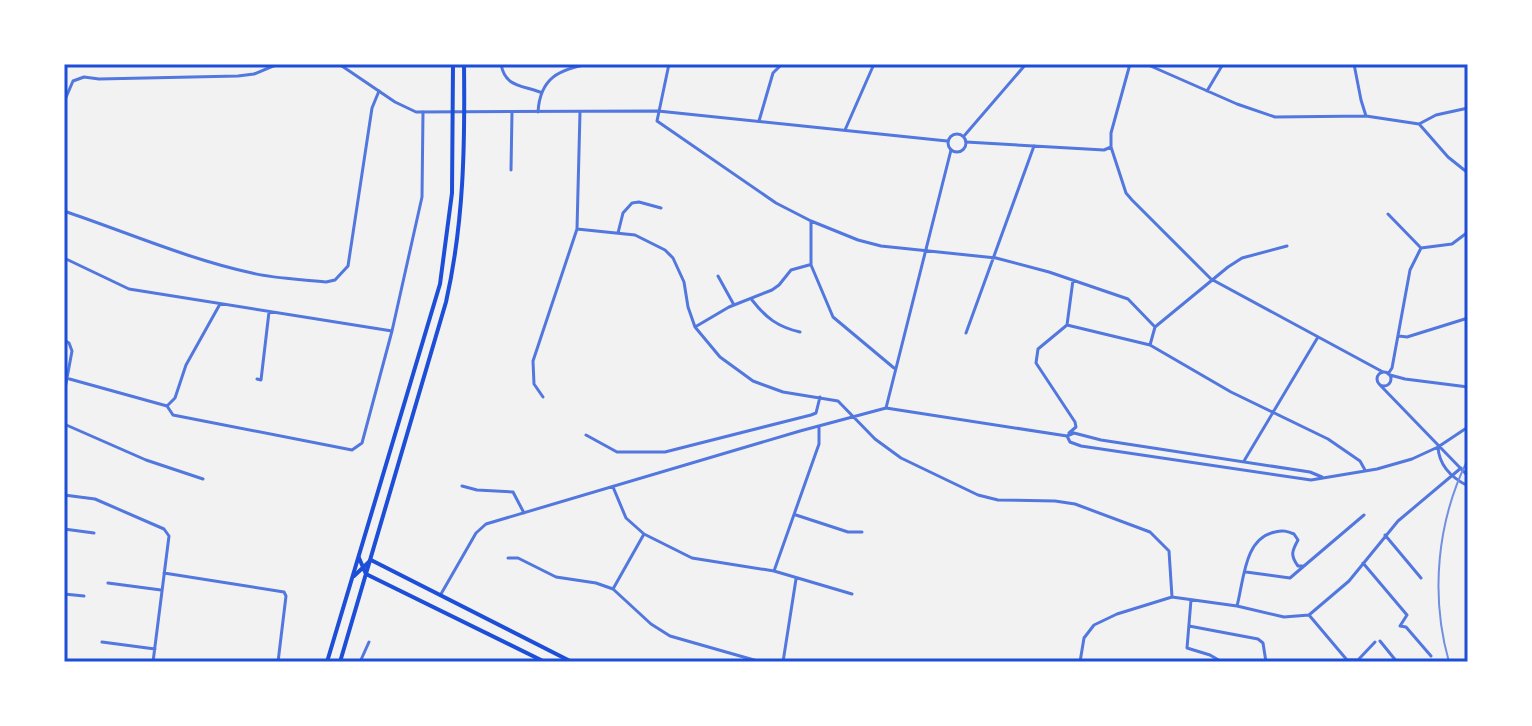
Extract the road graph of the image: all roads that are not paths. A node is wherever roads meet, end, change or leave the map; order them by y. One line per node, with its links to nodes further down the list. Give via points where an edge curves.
1 (278, 64): 18 (street, via 238,76 84,77 73,81)
2 (339, 64): 15 (street)
3 (453, 64): 112 (main road, via 452,193 440,284)
4 (464, 64): 114 (main road, via 464,168 454,267)
5 (501, 64): 17 (street, via 508,81)
6 (590, 64): 17 (street, via 561,71)
7 (669, 64): 20 (street)
8 (782, 64): 26 (street, via 773,73)
9 (874, 64): 28 (street)
10 (1026, 64): 29 (street)
11 (1130, 64): 33 (street)
12 (1146, 64): 16 (street)
13 (1223, 64): 16 (street)
14 (1354, 64): 25 (street)
15 (380, 91): 21 (street); 38 (street, via 372,108 348,266 335,280 250,273)
16 (1207, 91): 25 (street, via 1275,117)
17 (540, 92): 23 (street)
18 (64, 102)
19 (1468, 108): 27 (street)
20 (658, 111): 24 (street); 26 (street); 40 (street, via 660,124)
21 (423, 112): 22 (street); 61 (street, via 422,197)
22 (512, 112): 23 (street); 35 (street)
23 (538, 112): 24 (street)
24 (580, 112): 41 (street)
25 (1366, 116): 27 (street)
26 (759, 121): 28 (street)
27 (1419, 124): 36 (street)
28 (845, 130): 30 (street)
29 (964, 136): 30 (street, via 955,133); 31 (street)
30 (947, 141): 34 (street)
31 (966, 142): 32 (street); 34 (street, via 962,151)
32 (1034, 146): 33 (street); 48 (street)
33 (1111, 147): 51 (street, via 1126,193)
34 (951, 150): 46 (street)
35 (511, 170)
36 (1468, 173)
37 (661, 208): 43 (street, via 632,203)
38 (64, 211)
39 (1388, 214): 45 (street)
40 (811, 221): 46 (street, via 858,240); 49 (street)
41 (577, 229): 43 (street); 80 (street, via 533,361 534,384)
42 (1468, 232): 45 (street, via 1452,244)
43 (618, 233): 59 (street, via 658,244 673,258)
44 (1287, 246): 51 (street, via 1242,258)
45 (1421, 248): 64 (street, via 1410,270)
46 (924, 251): 48 (street); 68 (street)
47 (64, 258): 54 (street, via 129,289)
48 (996, 258): 52 (street); 63 (street)
49 (811, 265): 53 (street, via 791,270 779,285); 68 (street, via 833,317)
50 (718, 276): 55 (street)
51 (1211, 279): 60 (street); 65 (street)
52 (1073, 280): 58 (street); 60 (street, via 1128,299)
53 (751, 298): 55 (street); 62 (street, via 768,319)
54 (220, 304): 56 (street); 83 (street)
55 (734, 305): 59 (street)
56 (270, 312): 61 (street); 74 (street, via 261,380)
57 (1468, 318): 64 (street)
58 (1067, 325): 67 (street); 91 (street, via 1038,349 1036,363 1075,422)
59 (695, 327): 81 (street, via 720,357 753,381)
60 (1155, 327): 67 (street)
61 (392, 331): 83 (street, via 362,443 352,450 173,415)
62 (800, 332)
63 (966, 333)
64 (1399, 336): 71 (street)
65 (1318, 337): 69 (street); 85 (street)
66 (64, 340): 72 (street, via 72,351)
67 (1150, 345): 85 (street)
68 (895, 368): 84 (street)
69 (1374, 368): 70 (street); 73 (street)
70 (1383, 372): 71 (street); 73 (street)
71 (1389, 374): 75 (street); 76 (street)
72 (66, 378): 79 (street); 83 (street)
73 (1377, 378): 77 (street)
74 (257, 379)
75 (1405, 379): 76 (street); 78 (street)
76 (1390, 382): 77 (street); 82 (street)
77 (1380, 385): 82 (street)
78 (1468, 387)
79 (64, 394)
80 (543, 397)
81 (820, 397): 86 (street, via 838,401); 90 (street, via 811,415 665,452 617,452)
82 (1395, 398): 92 (street)
83 (167, 406)
84 (886, 408): 86 (street); 91 (street)
85 (1273, 410): 93 (street); 95 (street, via 1338,446)
86 (853, 417): 88 (street); 132 (street, via 901,458 978,495 1075,504 1150,532 1169,551)
87 (64, 424): 99 (street)
88 (819, 426): 102 (street); 105 (street, via 819,444)
89 (1468, 427): 92 (street)
90 (586, 435)
91 (1067, 436): 93 (street); 98 (street, via 1081,446 1304,480)
92 (1438, 447): 94 (street); 95 (street); 97 (street)
93 (1243, 462): 98 (street)
94 (1461, 468): 96 (street); 97 (street)
95 (1365, 470): 98 (street)
96 (1468, 476)
97 (1452, 477): 101 (street); 111 (street)
98 (1324, 478)
99 (203, 479)
100 (462, 486): 104 (street, via 513,492)
101 (1468, 486)
102 (613, 487): 104 (street); 110 (street, via 626,518)
103 (64, 495): 120 (street, via 95,499 164,529 169,536)
104 (524, 514): 129 (street, via 480,528)
105 (796, 515): 108 (street); 118 (street)
106 (1364, 515): 116 (street)
107 (64, 529): 109 (street)
108 (862, 532)
109 (94, 533)
110 (644, 534): 118 (street, via 692,558); 126 (street)
111 (1385, 534): 115 (street); 123 (street)
112 (358, 556): 117 (main road); 124 (main road)
113 (508, 558): 126 (street, via 556,577)
114 (371, 560): 117 (main road); 121 (main road); 129 (main road)
115 (1363, 563): 136 (street); 141 (street, via 1407,615 1400,626)
116 (1304, 566): 119 (street, via 1290,578); 119 (street, via 1292,557 1298,540 1289,531 1279,531 1254,543)
117 (362, 568): 121 (main road); 124 (main road)
118 (774, 571): 122 (street)
119 (1246, 572): 135 (street)
120 (164, 573): 127 (street); 144 (street, via 284,592)
121 (366, 574): 134 (main road); 146 (main road)
122 (796, 578): 130 (street); 151 (street)
123 (1421, 578)
124 (350, 581): 145 (main road)
125 (108, 583): 127 (street)
126 (613, 589): 150 (street, via 670,636)
127 (161, 590): 140 (street)
128 (64, 594): 131 (street)
129 (441, 594): 134 (main road); 149 (main road)
130 (852, 594)
131 (84, 596)
132 (1172, 597): 133 (street); 152 (street, via 1094,625 1084,638)
133 (1191, 600): 135 (street); 137 (street)
134 (434, 606): 148 (main road)
135 (1237, 606): 136 (street, via 1284,617)
136 (1309, 615): 142 (street, via 1347,660)
137 (1189, 626): 153 (street, via 1187,648); 154 (street, via 1258,639)
138 (102, 642): 140 (street)
139 (369, 642): 147 (street)
140 (155, 649): 143 (street)
141 (1431, 656)
142 (1358, 661): 155 (street, via 1378,642)
143 (153, 662)
144 (278, 662)
145 (327, 662)
146 (340, 662)
147 (360, 662)
148 (545, 662)
149 (572, 662)
150 (761, 662)
151 (783, 662)
152 (1080, 662)
153 (1222, 662)
154 (1266, 662)
155 (1397, 662)

